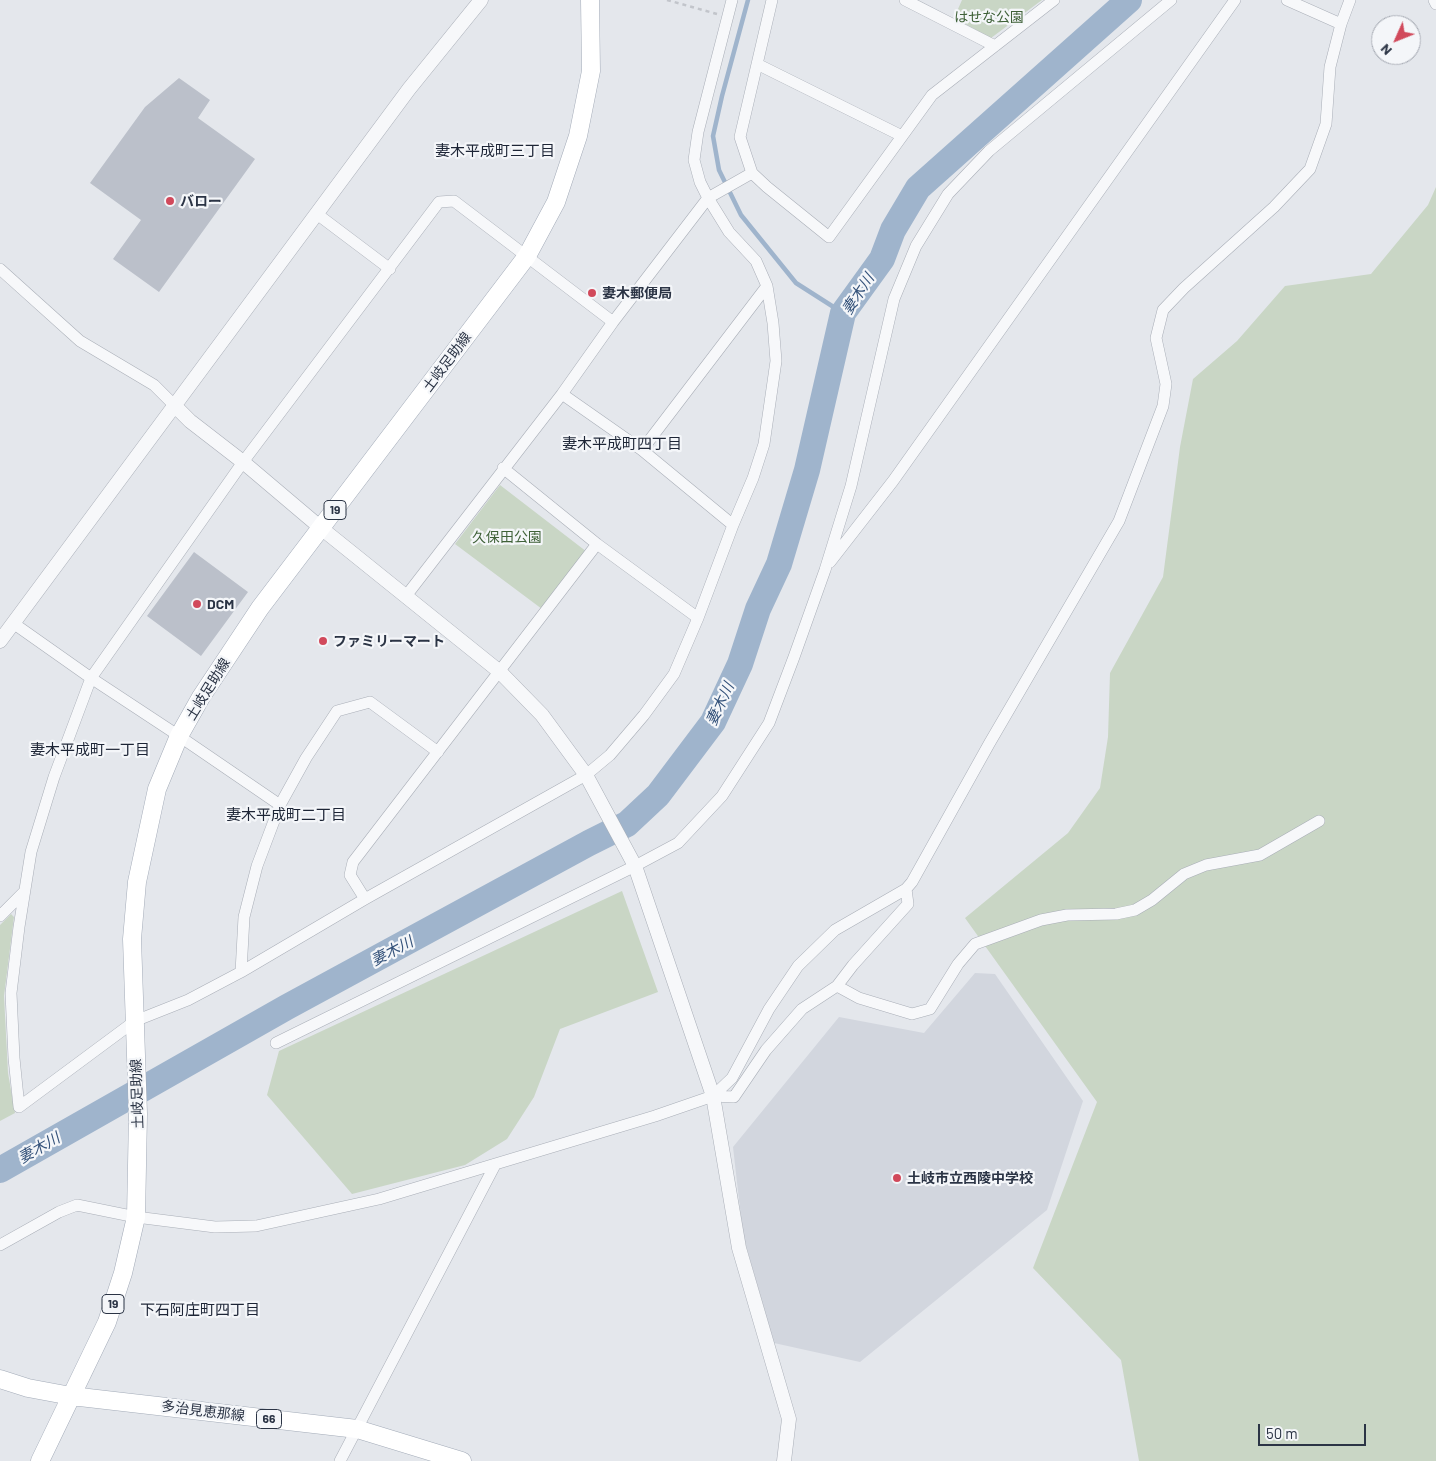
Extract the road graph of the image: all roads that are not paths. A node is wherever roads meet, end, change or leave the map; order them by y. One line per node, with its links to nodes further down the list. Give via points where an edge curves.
1 (482, 0): 19 (street, via 409,89)
2 (590, 0): 20 (main road, 土岐足助線 / 19, via 591,71 578,136 556,202)
3 (732, 0): 18 (street, via 698,132 694,160)
4 (772, 0): 15 (street)
5 (905, 0): 14 (street)
6 (1054, 0): 14 (street)
7 (1171, 0): 33 (street, via 989,151 948,194 920,239 894,298 850,486)
8 (1235, 0): 33 (street)
9 (1287, 0): 13 (street)
10 (1350, 0): 13 (street)
11 (1434, 0): 12 (street)
12 (1436, 4)
13 (1340, 24): 46 (street, via 1330,67 1326,124 1310,169 1274,207 1163,310 1156,338 1166,384 1163,406 1119,521)
14 (995, 46): 16 (street, via 932,95)
15 (757, 64): 16 (street); 17 (street, via 740,137)
16 (902, 136): 17 (street, via 829,236)
17 (752, 173): 18 (street)
18 (708, 198): 23 (street, via 729,232 756,261); 24 (street)
19 (317, 214): 21 (street); 26 (street)
20 (527, 256): 21 (street, via 454,201 440,202); 24 (street); 31 (main road, 土岐足助線 / 19)
21 (390, 268): 28 (street)
22 (0, 269): 26 (street, via 80,341 154,385)
23 (767, 286): 27 (street); 30 (street, via 776,361 771,403 754,478)
24 (613, 322): 25 (street)
25 (562, 394): 27 (street); 29 (street)
26 (175, 406): 28 (street); 36 (street)
27 (642, 450): 30 (street)
28 (243, 462): 31 (street); 39 (street)
29 (503, 468): 32 (street); 34 (street)
30 (733, 525): 35 (street)
31 (321, 528): 34 (street); 40 (main road, 土岐足助線 / 19, via 260,608 201,697)
32 (597, 544): 35 (street); 38 (street)
33 (825, 570): 45 (street, via 769,723 722,796 678,843)
34 (406, 596): 38 (street)
35 (698, 618): 42 (street, via 674,674 610,755)
36 (13, 623): 37 (street); 39 (street)
37 (0, 641)
38 (500, 672): 41 (street); 42 (street, via 542,715)
39 (91, 678): 40 (street); 47 (street, via 54,777 34,843)
40 (180, 736): 43 (street); 52 (main road, 土岐足助線 / 19, via 157,789 137,882 132,939)
41 (438, 752): 43 (street, via 370,702 337,711); 48 (street, via 353,862 350,875)
42 (586, 775): 45 (street); 48 (street)
43 (280, 805): 50 (street, via 257,866 244,917)
44 (1319, 821): 51 (street, via 1260,855 1206,865 1184,874 1135,910 1041,920 975,944 958,964 930,1009 912,1014 858,998)
45 (636, 866): 53 (street); 54 (street)
46 (906, 889): 51 (street, via 908,904); 54 (street, via 835,930 798,966 769,1009 732,1078)
47 (24, 892): 49 (street); 52 (street, via 11,993 19,1107)
48 (364, 899): 50 (street)
49 (0, 916)
50 (241, 972): 52 (street, via 188,1000)
51 (837, 986): 54 (street, via 802,1009 766,1050 734,1097)
52 (135, 1022): 56 (main road, 土岐足助線 / 19, via 138,1114)
53 (276, 1043)
54 (713, 1096): 55 (street); 64 (street, via 739,1248 789,1419)
55 (495, 1165): 56 (street, via 379,1198 256,1226 215,1228); 60 (street)
56 (135, 1211): 57 (street, via 77,1205); 59 (main road, 土岐足助線 / 19, via 123,1274 107,1322)
57 (0, 1245)
58 (0, 1379): 59 (main road, 多治見恵那線 / 66)
59 (71, 1396): 60 (main road, 多治見恵那線 / 66); 61 (main road, 土岐足助線 / 19)
60 (357, 1429): 62 (street); 63 (main road, 多治見恵那線 / 66)
61 (40, 1461)
62 (340, 1461)
63 (462, 1461)
64 (784, 1461)

